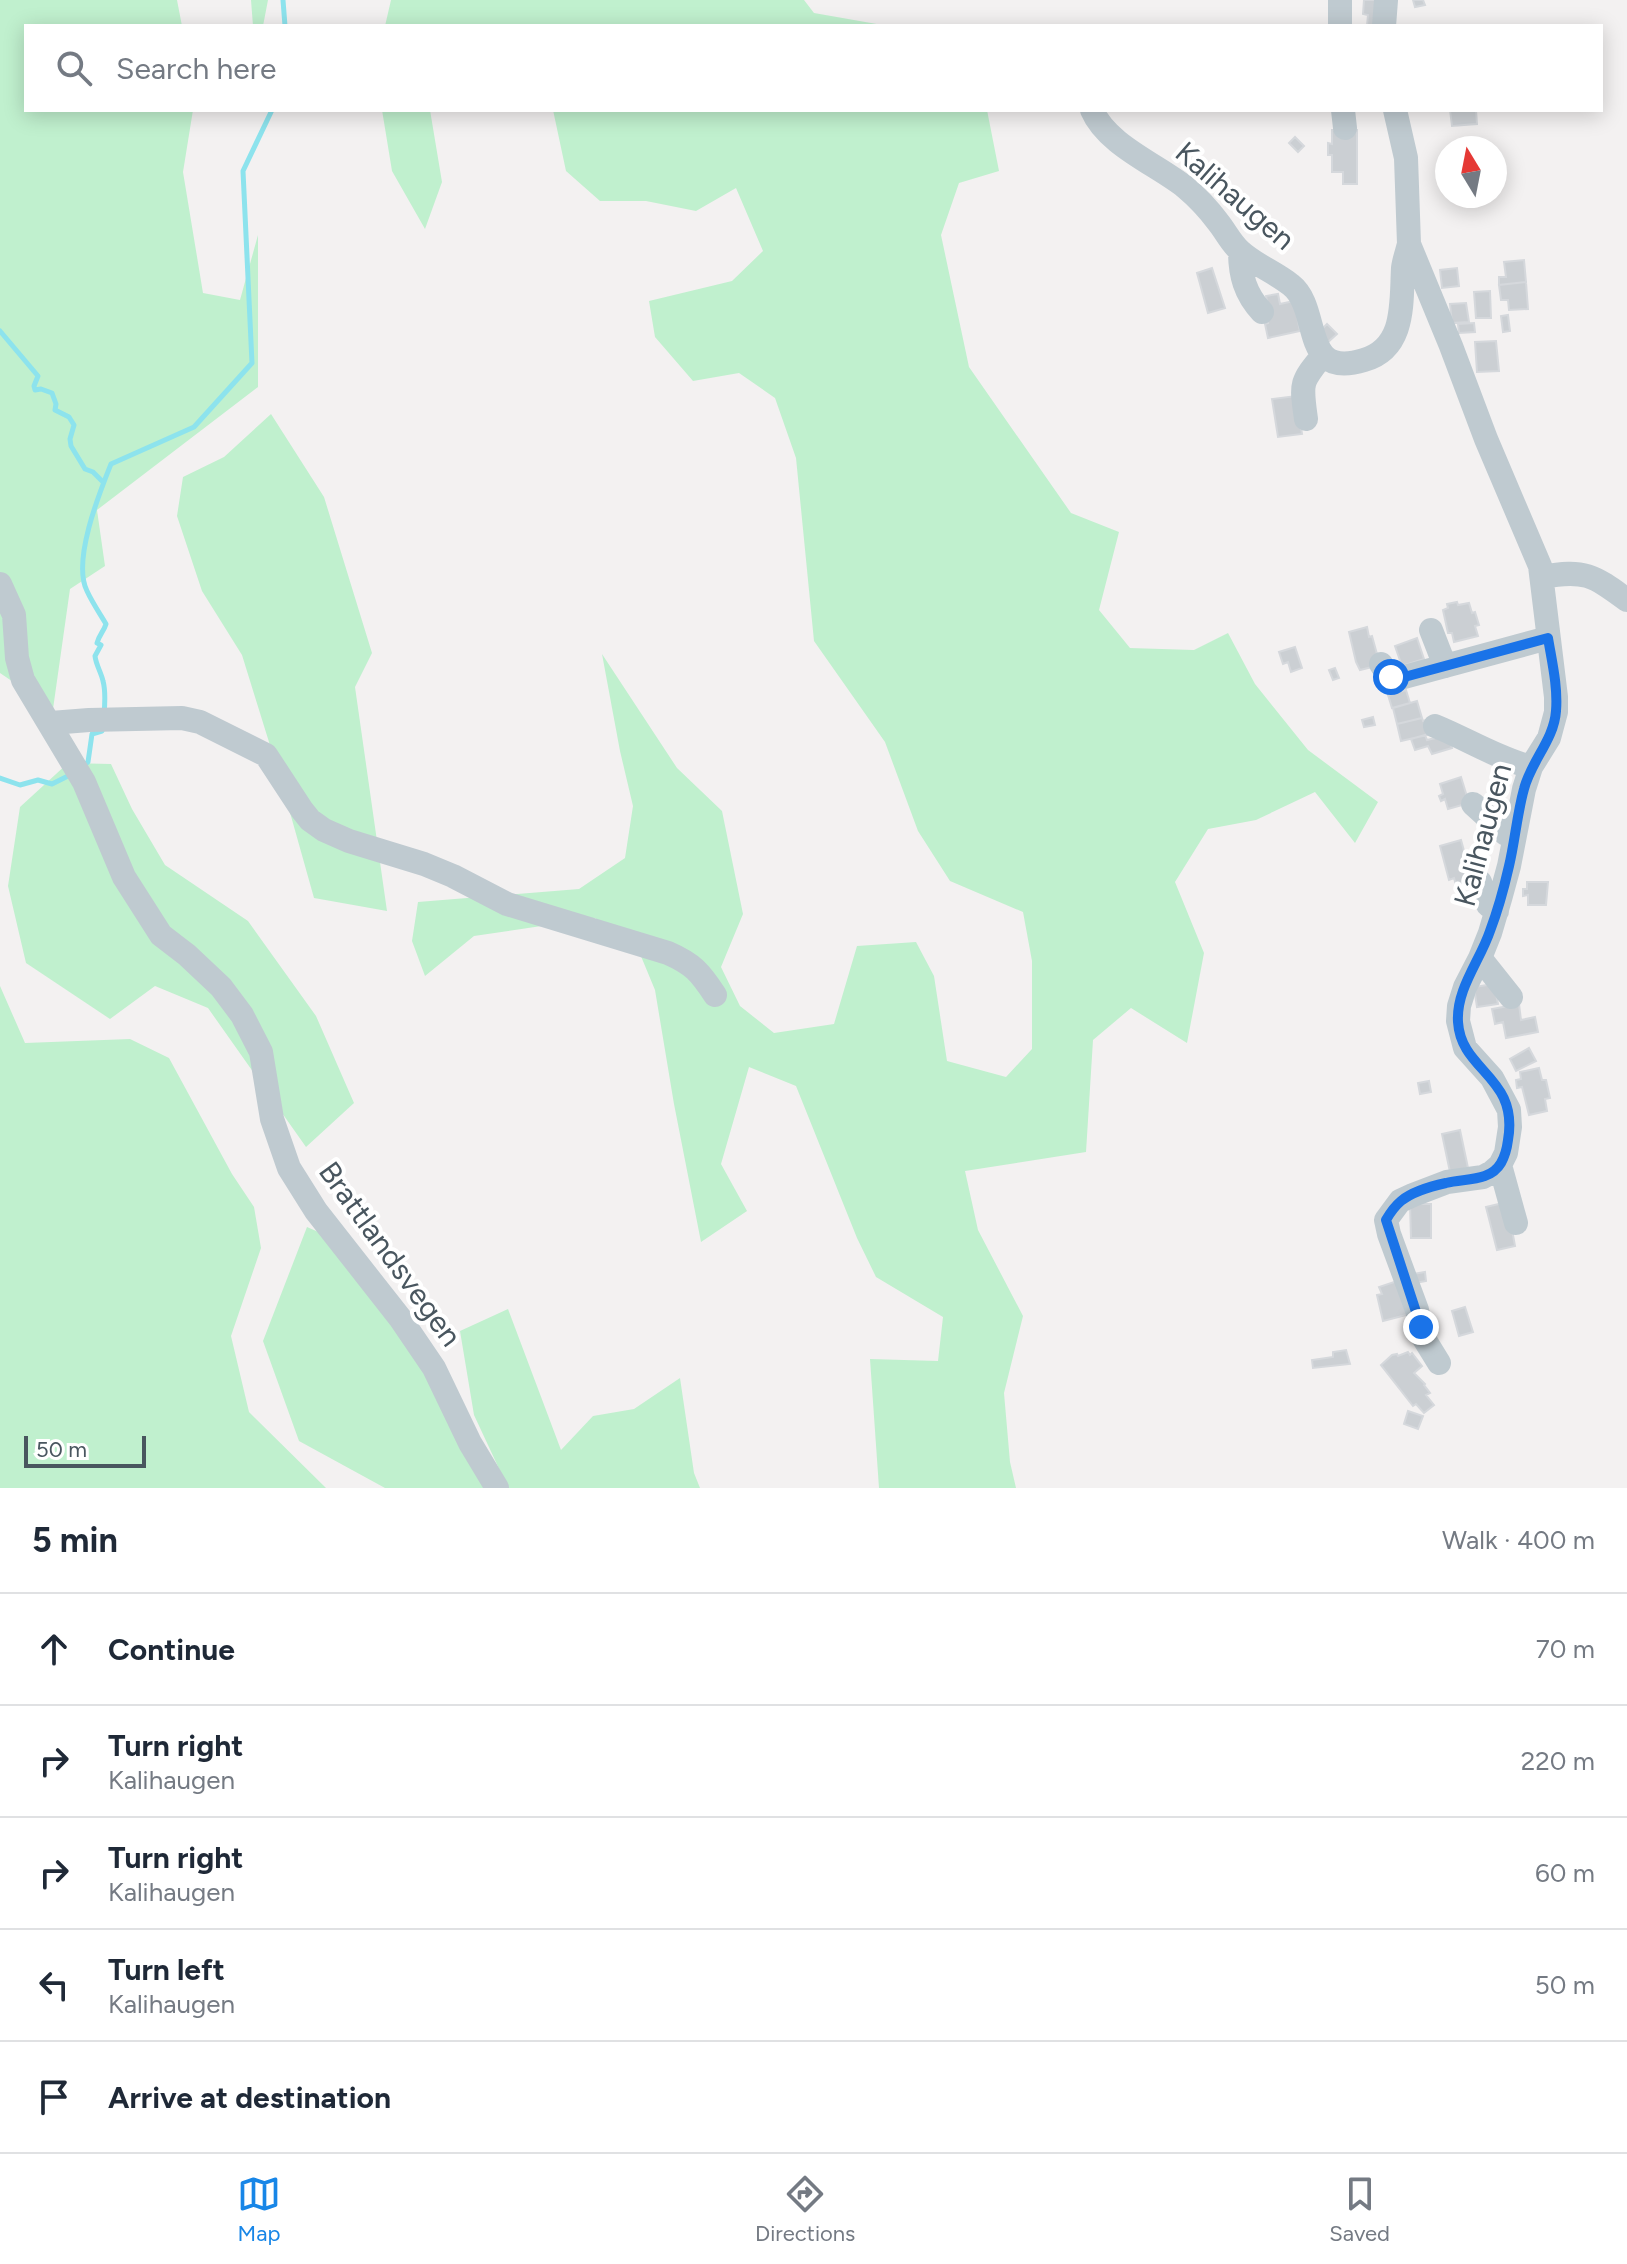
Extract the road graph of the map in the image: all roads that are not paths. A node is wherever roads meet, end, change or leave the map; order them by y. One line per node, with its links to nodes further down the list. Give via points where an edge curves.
1 (1340, 0): 3 (street)
2 (1386, 0): 4 (street)
3 (1340, 24)
4 (1384, 24)
5 (1093, 112): 8 (street, Kalihaugen, via 1107,133 1202,203)
6 (1395, 112): 7 (street, Kalihaugen, via 1406,158)
7 (1409, 244): 10 (street, Kalihaugen, via 1400,320 1389,344 1355,363); 12 (street, Kalihaugen)
8 (1240, 251): 9 (street, via 1245,287); 10 (street, Kalihaugen, via 1292,285)
9 (1262, 312)
10 (1323, 355): 11 (street, via 1304,379)
11 (1306, 419)
12 (1542, 577): 14 (street, via 1582,573); 16 (street, Kalihaugen)
13 (0, 584): 20 (street, Brattlandsvegen, via 14,615 23,680)
14 (1627, 600)
15 (1431, 630): 18 (street)
16 (1548, 638): 18 (street); 21 (street, Kalihaugen, via 1556,712 1549,738)
17 (1381, 664): 18 (street, via 1397,679)
18 (1445, 666)
19 (1435, 726): 21 (street)
20 (52, 727): 27 (street, via 89,720 200,722 266,755 302,810 324,830 424,864 507,904 668,953 687,962); 32 (street, Brattlandsvegen, via 84,782 124,877 161,935 221,987 242,1015 261,1052 272,1119 289,1168 434,1368)
21 (1531, 767): 23 (street, Kalihaugen)
22 (1473, 804): 23 (street)
23 (1514, 837): 25 (street, Kalihaugen)
24 (1480, 882): 25 (street, via 1488,905)
25 (1497, 911): 26 (street, Kalihaugen)
26 (1480, 958): 28 (street); 29 (street, Kalihaugen, via 1465,987 1458,1021 1465,1048 1500,1073 1510,1127)
27 (715, 995)
28 (1511, 997)
29 (1500, 1165): 30 (street); 31 (street, via 1483,1177 1447,1182 1400,1201 1386,1220 1423,1337)
30 (1516, 1223)
31 (1439, 1363)
32 (497, 1488)

